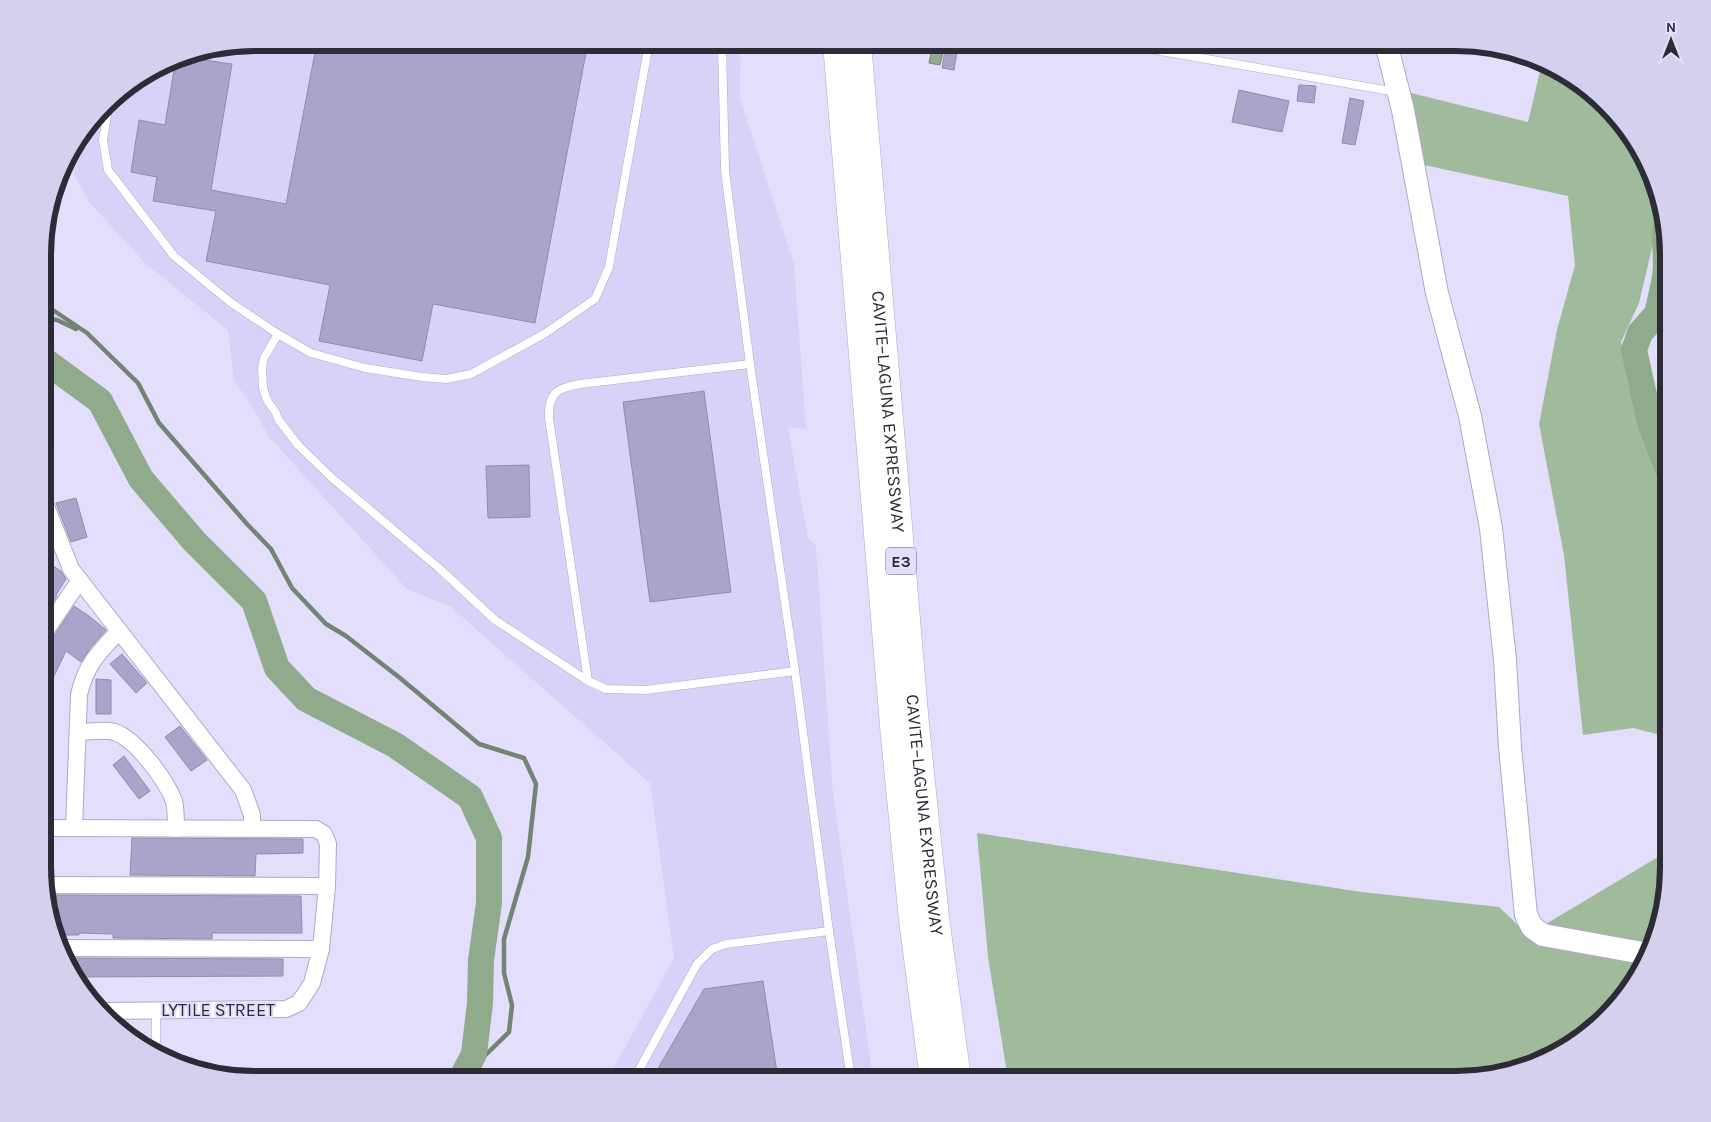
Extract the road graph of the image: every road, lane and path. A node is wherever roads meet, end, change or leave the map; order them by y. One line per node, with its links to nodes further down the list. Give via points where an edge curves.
1 (647, 51): 9 (lane, via 609,267 595,299 544,334 479,370 447,379 365,368 311,353)
2 (722, 51): 10 (lane, via 725,171)
3 (838, 51): 33 (highway, CAVITE–LAGUNA EXPRESSWAY / E3, via 894,726 913,920)
4 (858, 51): 34 (highway, CAVITE–LAGUNA EXPRESSWAY / E3, via 915,725 935,918)
5 (1166, 51): 7 (lane)
6 (1388, 51): 7 (street)
7 (1398, 92): 27 (street, via 1437,292 1470,416 1491,528 1526,915 1532,927 1543,935)
8 (108, 115): 9 (lane, via 103,140 108,170 174,256 230,302)
9 (278, 334): 16 (lane, via 264,358 263,388 266,400 298,445 331,478 496,620)
10 (750, 364): 15 (lane); 16 (lane, via 567,386 552,396 549,418)
11 (51, 523): 12 (street, via 71,569)
12 (80, 580): 13 (street); 14 (street)
13 (51, 623)
14 (119, 631): 17 (street, via 88,667 79,695); 20 (street, via 243,790 252,815)
15 (795, 671): 16 (lane, via 646,690 606,689); 24 (lane)
16 (588, 681)
17 (78, 732): 19 (street); 21 (street, via 110,731 126,738 169,789)
18 (51, 828): 19 (street)
19 (74, 828): 21 (street)
20 (252, 828): 21 (street); 23 (street, LYTILE STREET, via 316,829 324,834 328,844)
21 (176, 829)
22 (52, 884): 23 (street)
23 (328, 886): 26 (street, LYTILE STREET)
24 (828, 931): 31 (lane, via 726,944 712,949 697,964); 32 (lane)
25 (68, 948): 26 (street)
26 (321, 949): 28 (street, LYTILE STREET, via 309,989 299,1003 286,1010)
27 (1641, 953)
28 (156, 1010): 29 (street, LYTILE STREET); 30 (lane)
29 (111, 1011)
30 (155, 1044)
31 (638, 1071)
32 (851, 1071)
33 (933, 1071)
34 (956, 1071)

